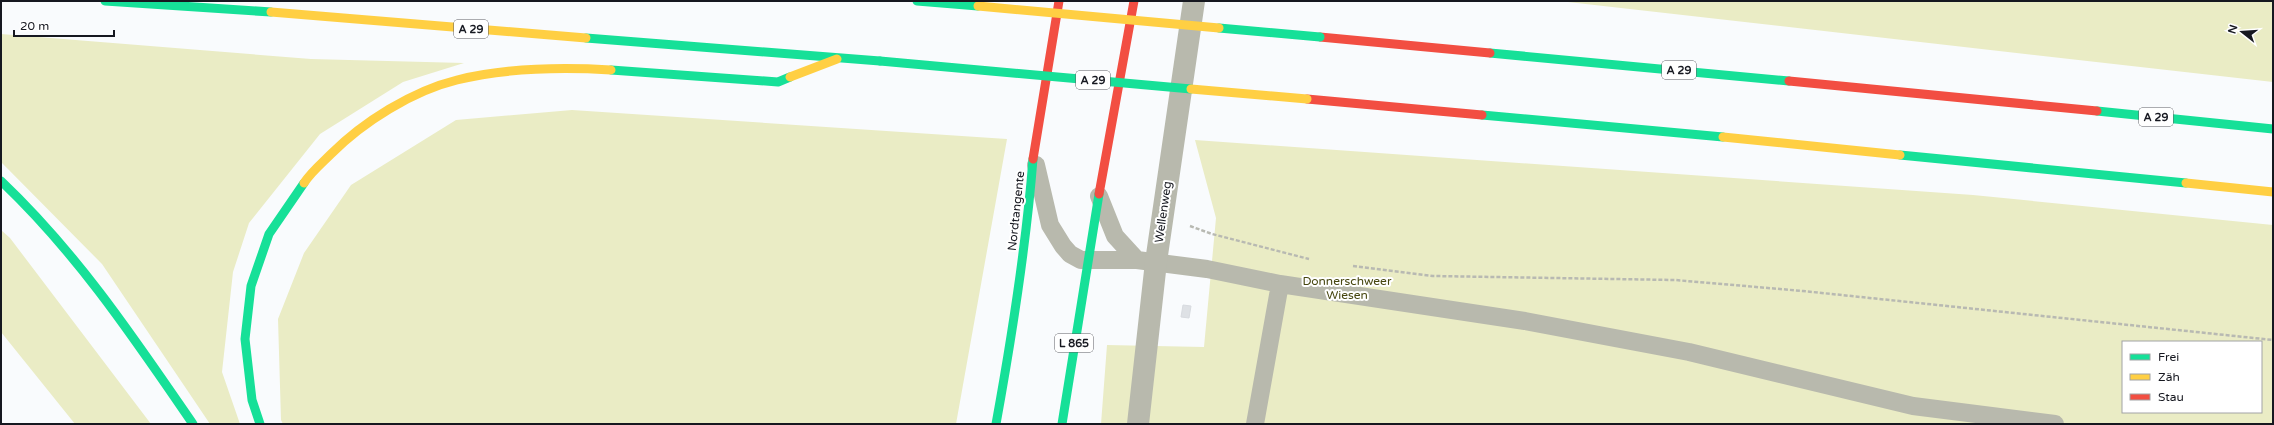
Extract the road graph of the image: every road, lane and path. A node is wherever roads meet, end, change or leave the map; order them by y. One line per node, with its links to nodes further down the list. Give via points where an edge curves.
1 (105, 1): 8 (highway, A 29, via 284,13)
2 (917, 1): 7 (highway, A 29)
3 (968, 1): 7 (highway)
4 (1059, 1): 10 (highway, Nordtangente)
5 (1134, 1): 13 (highway, L 865)
6 (1194, 1): 14 (street, Wellenweg)
7 (978, 6): 9 (highway, A 29, bridge, via 1701,72)
8 (838, 60): 12 (highway, A 29, bridge, via 880,61 1694,134); 22 (highway, via 778,82 582,68 526,70 457,80 407,99 356,131 307,178 269,234 251,286 245,339 252,400)
9 (2273, 129)
10 (1034, 153): 15 (lane, via 1050,225 1070,254); 23 (highway, Nordtangente, via 1015,321)
11 (1, 181): 21 (highway, via 31,208 100,288)
12 (2273, 192)
13 (1099, 196): 15 (highway, L 865); 16 (lane, via 1115,236)
14 (1162, 215): 16 (street, Wellenweg); 17 (path, via 1212,234)
15 (1087, 261): 16 (lane); 24 (highway, L 865)
16 (1146, 261): 19 (lane, via 1207,269); 25 (street, Wellenweg)
17 (1315, 261)
18 (1347, 265): 20 (path, via 1433,276 1675,280)
19 (1280, 284): 26 (lane); 27 (lane, via 1525,321 1689,352 1913,406)
20 (2273, 340)
21 (193, 424)
22 (260, 424)
23 (996, 424)
24 (1062, 424)
25 (1138, 424)
26 (1255, 424)
27 (2055, 424)

